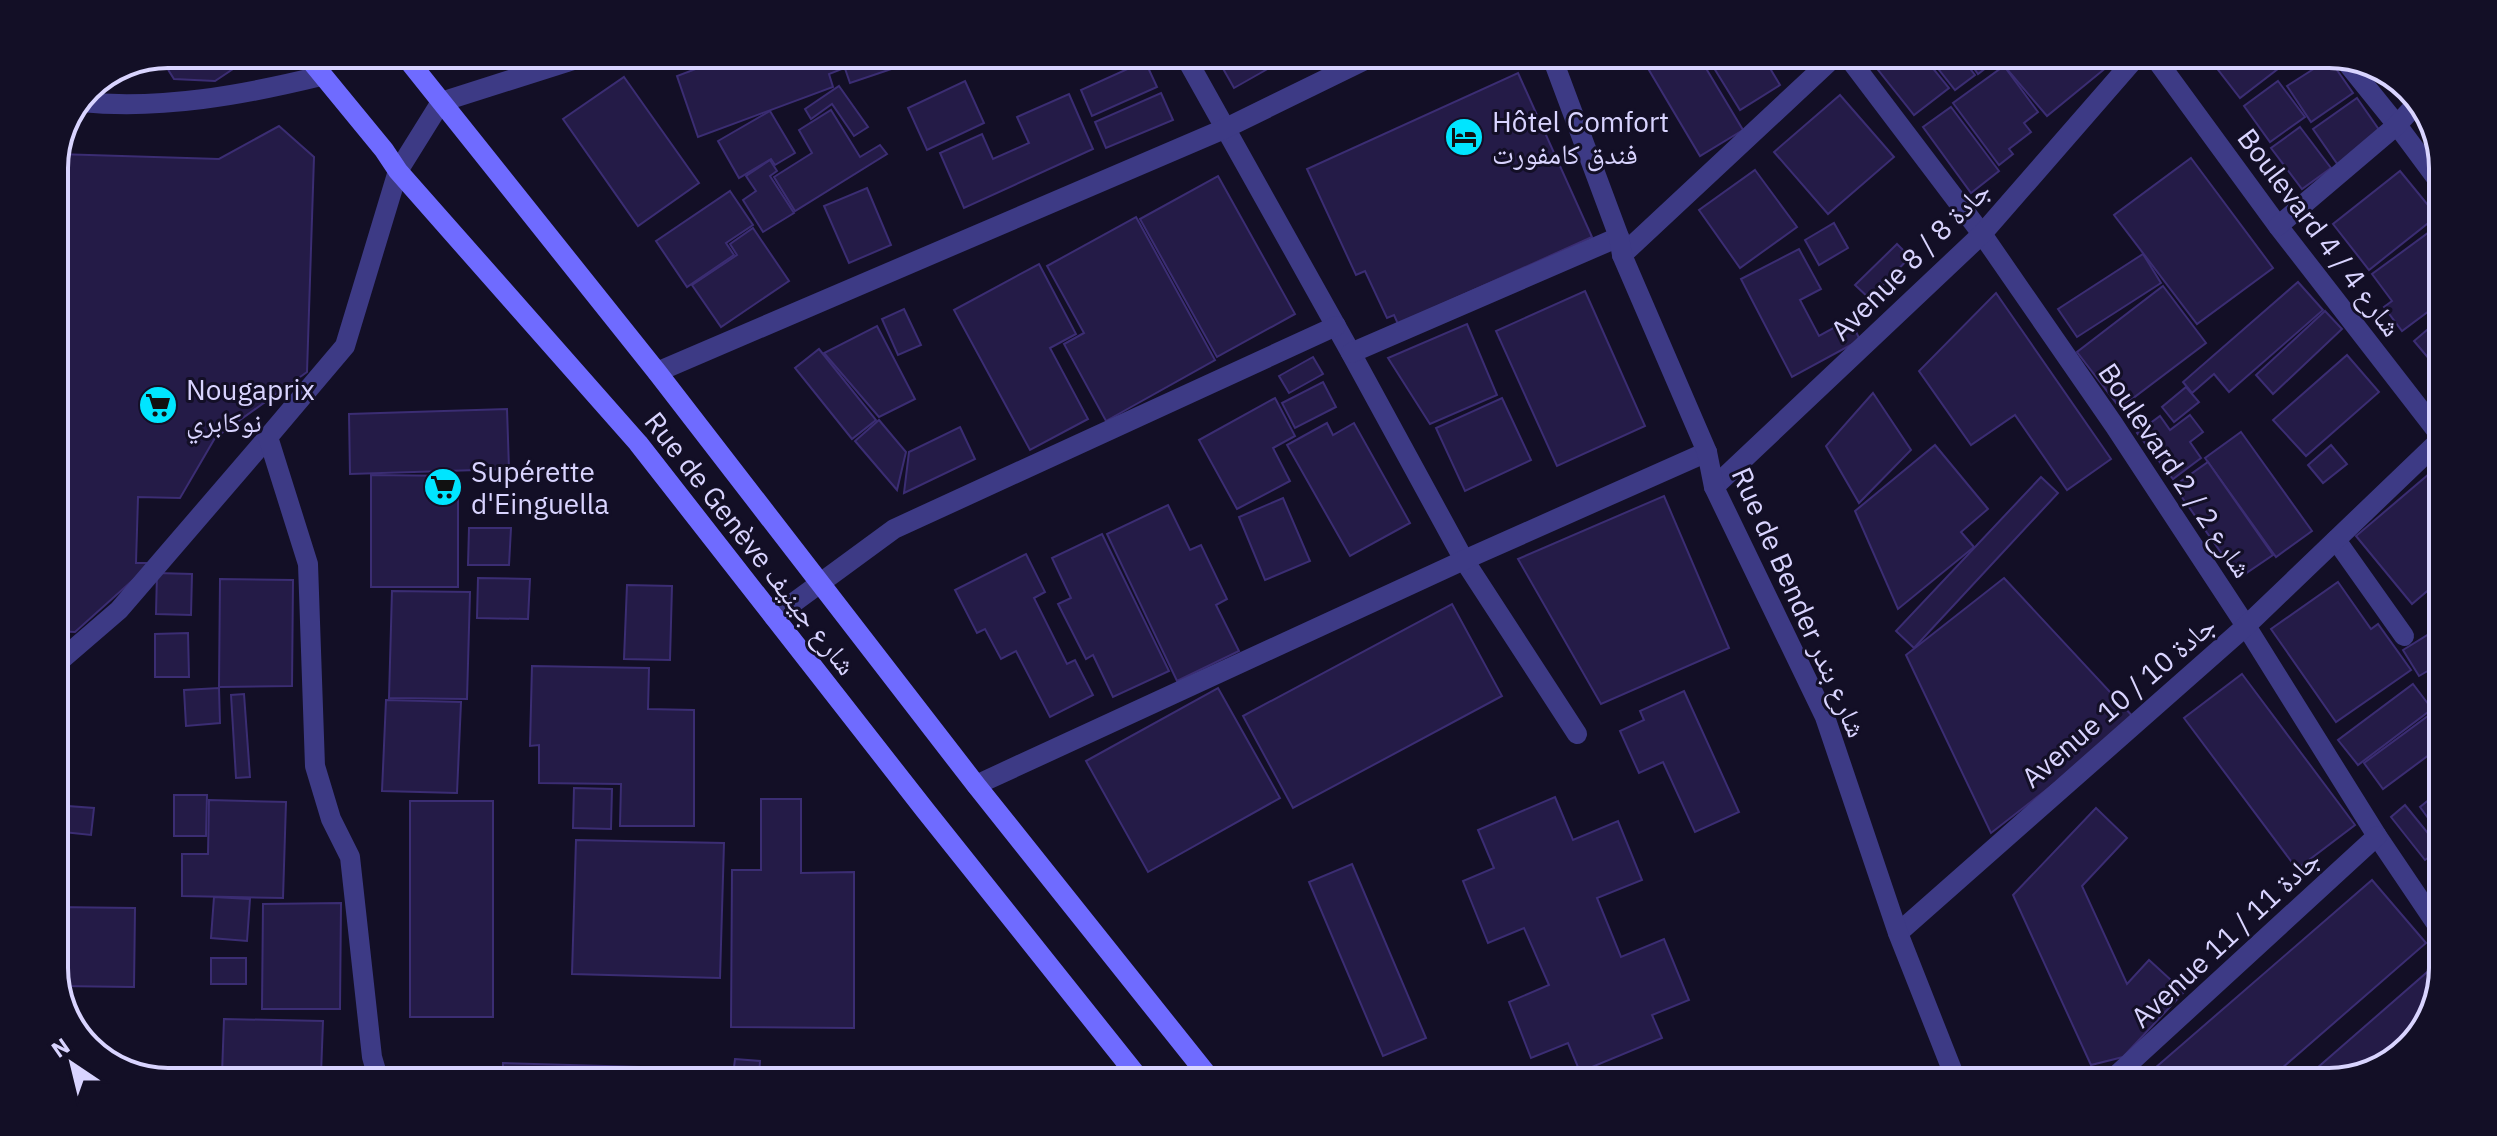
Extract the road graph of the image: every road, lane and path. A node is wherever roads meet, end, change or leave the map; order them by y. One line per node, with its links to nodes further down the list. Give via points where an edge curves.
1 (315, 68): 12 (main road, Rue de Genève شارع جينيف)
2 (414, 68): 14 (main road, Rue de Genève شارع جينيف)
3 (548, 68): 14 (street)
4 (1191, 68): 17 (street)
5 (1349, 68): 17 (street)
6 (1556, 68): 22 (street, Rue de Bender شارع بندر)
7 (1822, 68): 22 (street)
8 (1856, 68): 21 (street, Boulevard 2 / شارع 2)
9 (2127, 68): 21 (street, Avenue 8 / جادة 8)
10 (2162, 68): 20 (street, Boulevard 4 / شارع 4)
11 (2354, 72): 16 (street)
12 (321, 76): 13 (street, via 232,96 163,103); 19 (main road, Rue de Genève شارع جينيف)
13 (97, 99)
14 (441, 102): 19 (street); 25 (main road, Rue de Genève شارع جينيف)
15 (2410, 110): 16 (street)
16 (2397, 125): 18 (street); 20 (street)
17 (1224, 129): 23 (street); 25 (street)
18 (2429, 168)
19 (398, 171): 27 (street, via 345,346); 34 (main road, Rue de Genève شارع جينيف, via 638,443)
20 (2278, 226): 26 (street, Boulevard 4 / شارع 4)
21 (1982, 234): 30 (street, Avenue 8 / جادة 8); 35 (street, Boulevard 2 / شارع 2)
22 (1620, 246): 24 (street); 29 (street, Rue de Bender شارع بندر)
23 (1336, 326): 24 (street); 33 (street, via 894,529)
24 (1351, 353): 32 (street)
25 (657, 372): 33 (main road, Rue de Genève شارع جينيف)
26 (2429, 423)
27 (268, 437): 37 (street, via 119,610); 43 (street, via 308,564 315,766 331,819 350,857)
28 (2429, 448): 31 (street, Avenue 10 / جادة 10)
29 (1707, 452): 30 (street, Rue de Bender شارع بندر); 32 (street)
30 (1714, 487): 42 (street, Rue de Bender شارع بندر, via 1825,717)
31 (2336, 540): 35 (street, Avenue 10 / جادة 10); 36 (street)
32 (1464, 560): 38 (street); 39 (street)
33 (821, 581): 34 (street); 39 (main road, Rue de Genève شارع جينيف)
34 (774, 617): 44 (main road, Rue de Genève شارع جينيف)
35 (2246, 626): 40 (street, Boulevard 2 / شارع 2); 42 (street, Avenue 10 / جادة 10)
36 (2404, 636)
37 (68, 654)
38 (1577, 734)
39 (976, 785): 45 (main road, Rue de Genève شارع جينيف)
40 (2377, 836): 41 (street, Boulevard 2 / شارع 2); 47 (street, Avenue 11 / جادة 11)
41 (2429, 913)
42 (1898, 933): 46 (street, Rue de Bender شارع بندر)
43 (375, 1068)
44 (1131, 1068)
45 (1202, 1068)
46 (1951, 1068)
47 (2124, 1068)

